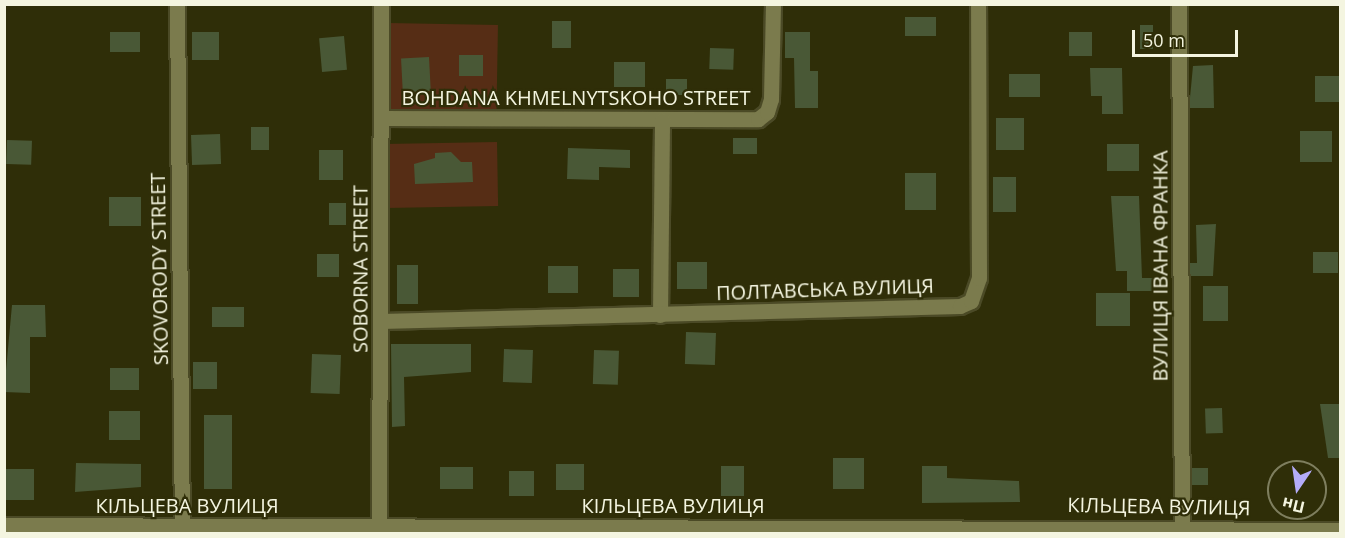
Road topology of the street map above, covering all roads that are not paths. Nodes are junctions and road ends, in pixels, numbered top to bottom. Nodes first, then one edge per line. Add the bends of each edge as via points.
1 (177, 4) edge
2 (381, 4) edge
3 (773, 4) edge
4 (978, 4) edge
5 (1179, 4) edge
6 (382, 118) junction
7 (662, 120) junction
8 (660, 315) junction
9 (381, 321) junction
10 (4, 525) edge
11 (379, 529) edge
12 (182, 530) edge
13 (1183, 530) edge
14 (1341, 530) edge

1 - 12 street, SKOVORODY STREET
2 - 6 street, SOBORNA STREET
3 - 7 street, BOHDANA KHMELNYTSKOHO STREET via 768,112 758,119
4 - 8 street, ПОЛТАВСЬКА ВУЛИЦЯ via 979,278 971,301 960,306
5 - 13 street, ВУЛИЦЯ ІВАНА ФРАНКА
6 - 7 street, BOHDANA KHMELNYTSKOHO STREET
6 - 9 street, SOBORNA STREET
7 - 8 street
8 - 9 street, ПОЛТАВСЬКА ВУЛИЦЯ
9 - 11 street, SOBORNA STREET
10 - 12 street, КІЛЬЦЕВА ВУЛИЦЯ
11 - 12 street, КІЛЬЦЕВА ВУЛИЦЯ
11 - 13 street, КІЛЬЦЕВА ВУЛИЦЯ
13 - 14 street, КІЛЬЦЕВА ВУЛИЦЯ

